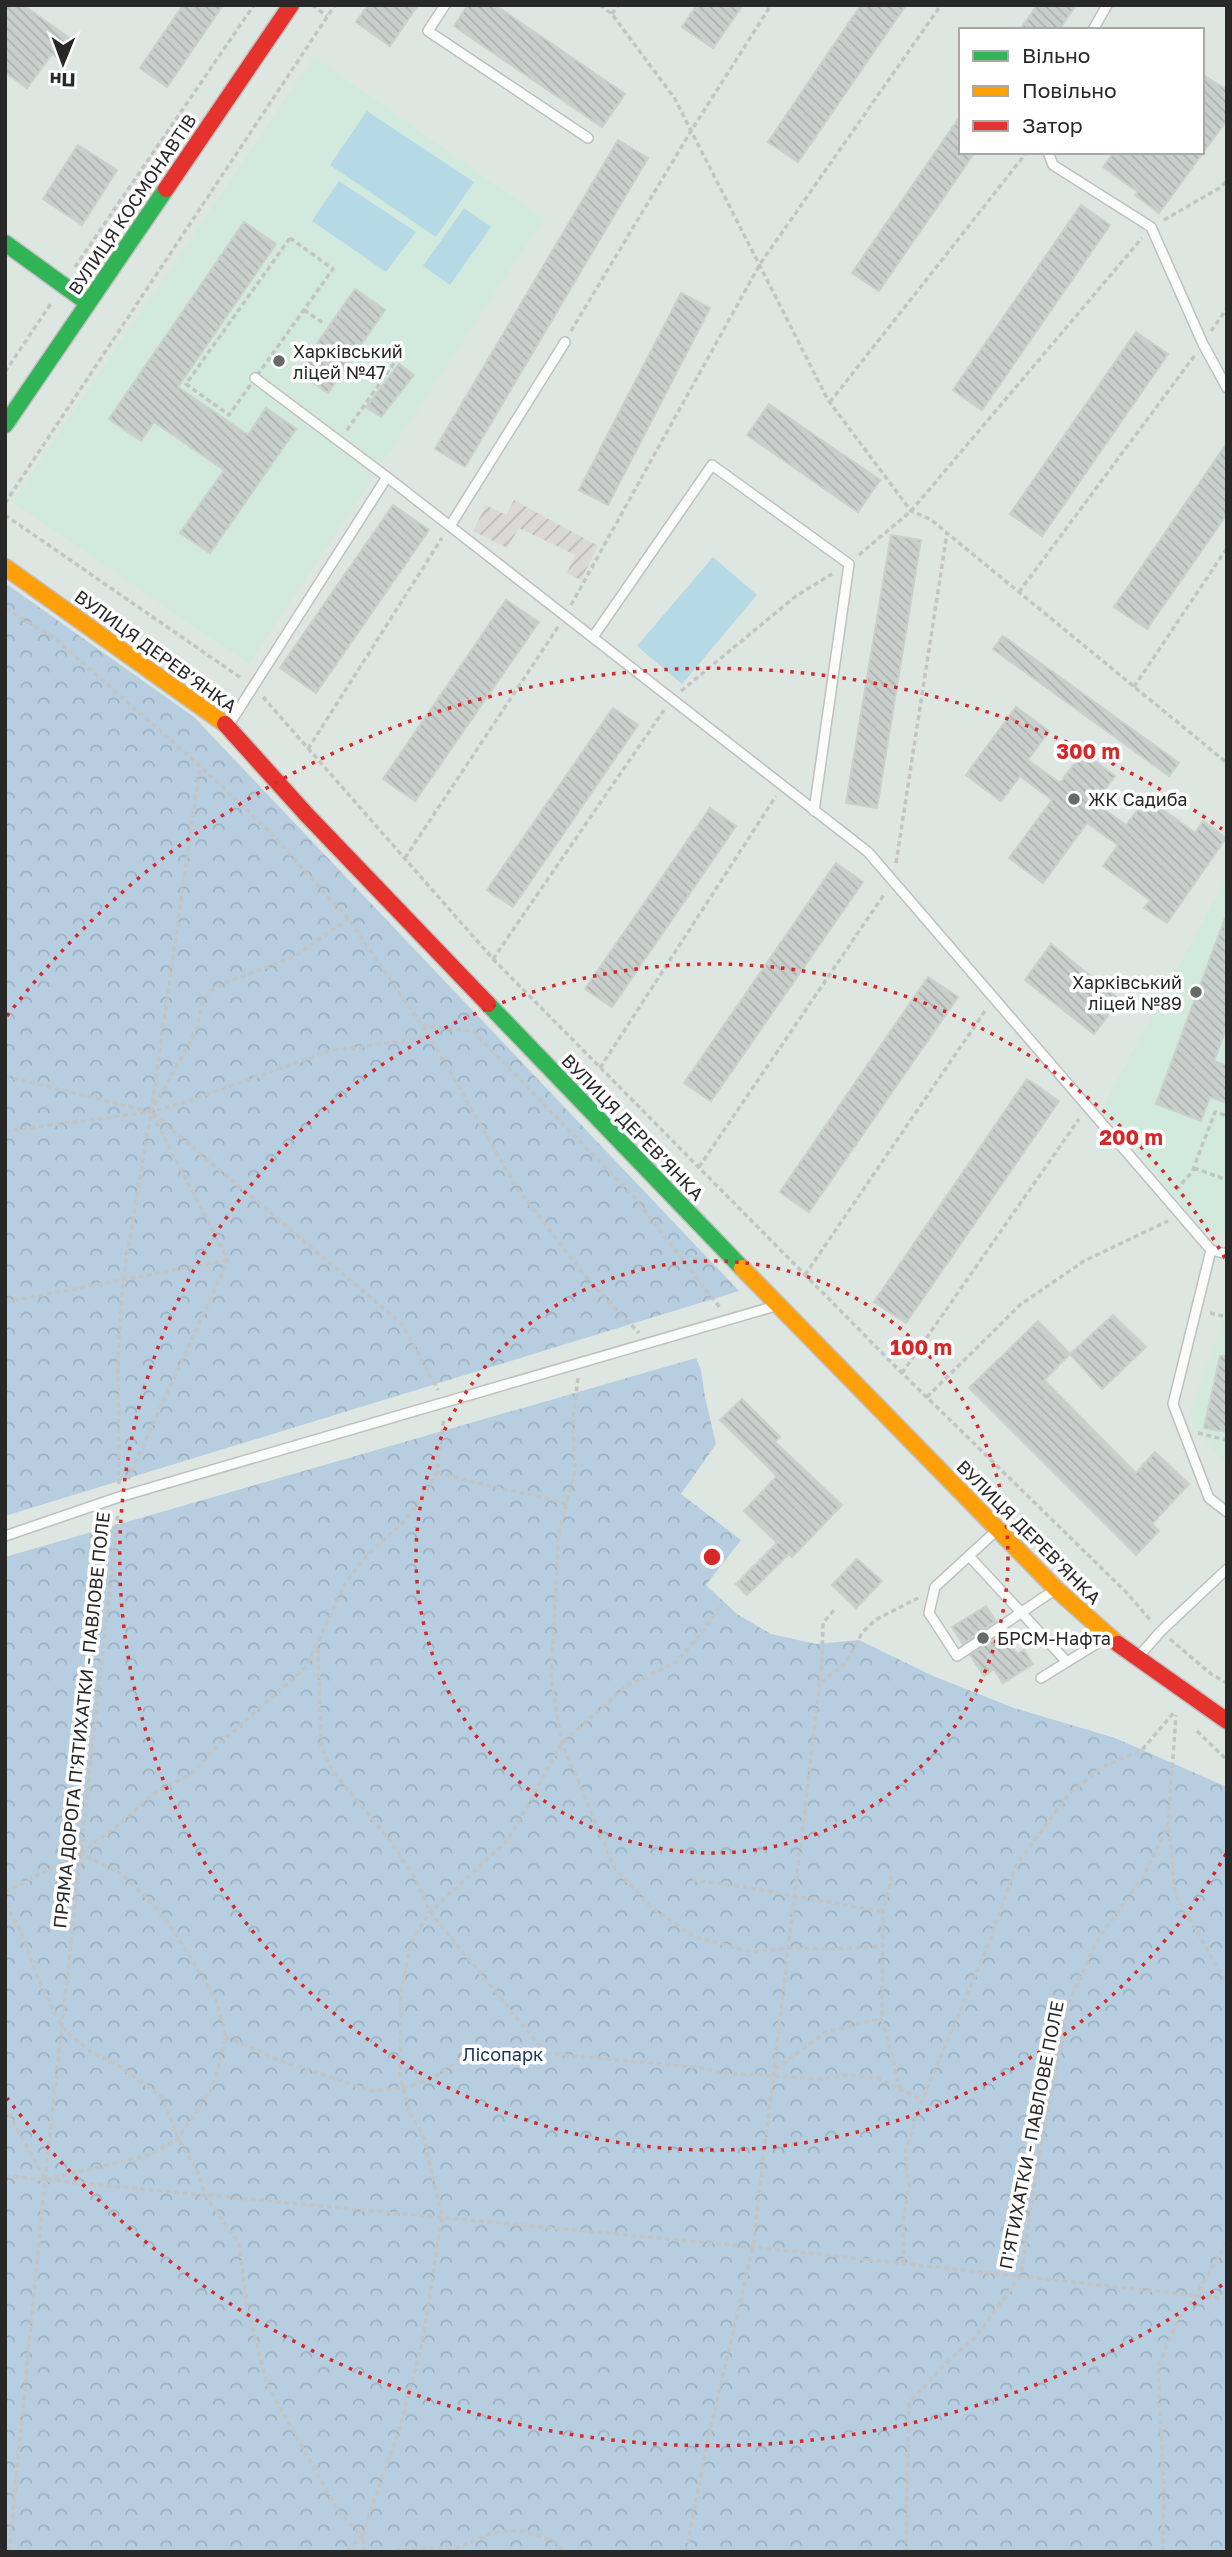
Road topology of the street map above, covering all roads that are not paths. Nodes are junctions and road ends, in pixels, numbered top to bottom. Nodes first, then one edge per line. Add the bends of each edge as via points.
1 (291, 5) edge
2 (445, 5) edge
3 (1107, 5) edge
4 (1094, 28) edge
5 (588, 138) dead end
6 (1049, 154) edge
7 (5, 243) edge
8 (88, 303) junction
9 (565, 342) road end
10 (255, 379) road end
11 (1227, 388) edge
12 (5, 425) edge
13 (387, 477) junction
14 (450, 526) junction
15 (5, 568) edge
16 (593, 637) junction
17 (228, 726) junction
18 (814, 811) junction
19 (1211, 1250) junction
20 (1227, 1254) edge
21 (777, 1305) junction
22 (1227, 1512) edge
23 (997, 1529) junction
24 (5, 1536) edge
25 (969, 1556) junction
26 (1227, 1569) edge
27 (1056, 1589) junction
28 (1022, 1612) junction
29 (1109, 1636) junction
30 (1136, 1659) junction
31 (1067, 1662) junction
32 (1041, 1678) dead end
33 (1227, 1721) edge

1 - 8 main road, ВУЛИЦЯ КОСМОНАВТІВ
2 - 5 lane via 428,31
3 - 4 lane
6 - 11 lane via 1053,165 1151,227
7 - 8 main road
8 - 12 main road, ВУЛИЦЯ КОСМОНАВТІВ
9 - 14 lane
10 - 13 lane
13 - 14 lane
13 - 17 lane
14 - 16 lane
15 - 17 main road, ВУЛИЦЯ ДЕРЕВ’ЯНКА
16 - 18 lane
16 - 18 lane via 712,465 849,564
17 - 21 main road, ВУЛИЦЯ ДЕРЕВ’ЯНКА via 306,814
18 - 19 lane via 868,852
19 - 20 lane
19 - 22 lane via 1173,1404 1209,1498
21 - 23 main road, ВУЛИЦЯ ДЕРЕВ’ЯНКА
21 - 24 lane via 119,1497
23 - 25 lane
23 - 27 main road, ВУЛИЦЯ ДЕРЕВ’ЯНКА
25 - 28 lane
25 - 28 lane via 935,1587 929,1613 957,1656
26 - 30 lane
27 - 28 lane
27 - 29 main road, ВУЛИЦЯ ДЕРЕВ’ЯНКА
28 - 31 lane
29 - 30 main road, ВУЛИЦЯ ДЕРЕВ’ЯНКА
29 - 31 lane
30 - 33 main road, ВУЛИЦЯ ДЕРЕВ’ЯНКА
31 - 32 lane

